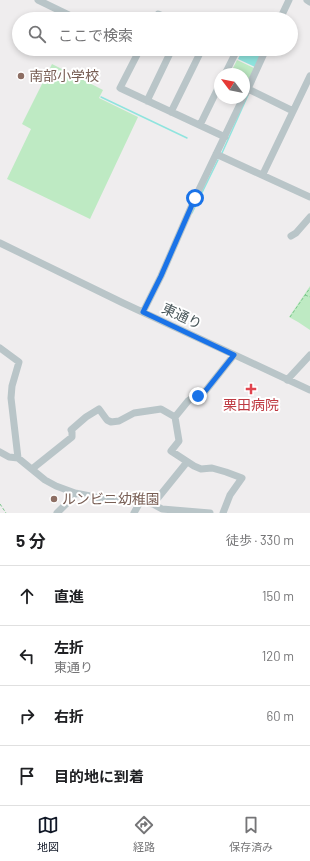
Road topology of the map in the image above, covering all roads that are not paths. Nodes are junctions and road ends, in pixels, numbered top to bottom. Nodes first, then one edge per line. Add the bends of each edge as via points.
1 (38, 0) edge
2 (289, 0) edge
3 (307, 0) edge
4 (310, 2) edge
5 (63, 12) edge
6 (283, 12) edge
7 (136, 56) edge
8 (169, 56) edge
9 (199, 56) edge
10 (234, 56) edge
11 (262, 56) edge
12 (228, 68) edge
13 (310, 76) edge
14 (250, 80) edge
15 (250, 90) edge
16 (307, 92) edge
17 (214, 96) edge
18 (147, 101) junction
19 (241, 104) edge
20 (293, 111) junction
21 (172, 112) junction
22 (200, 125) junction
23 (225, 137) junction
24 (216, 154) junction
25 (263, 174) junction
26 (310, 197) edge
27 (310, 217) edge
28 (291, 236) dead end
29 (0, 243) edge
30 (143, 312) junction
31 (0, 348) edge
32 (234, 355) junction
33 (310, 356) edge
34 (287, 380) junction
35 (310, 390) edge
36 (175, 416) junction
37 (0, 452) edge
38 (9, 457) junction
39 (18, 458) junction
40 (0, 461) edge
41 (187, 462) junction
42 (32, 469) junction
43 (75, 493) junction
44 (140, 502) junction
45 (153, 504) junction
46 (58, 513) edge
47 (134, 513) edge
48 (210, 513) edge
49 (223, 513) edge

1 - 5 street
2 - 6 street
3 - 4 street
7 - 18 street via 120,88
8 - 18 street
9 - 21 street
10 - 12 street
11 - 14 street
13 - 16 street
15 - 20 street
16 - 20 street
17 - 22 street
18 - 21 street
19 - 23 street
20 - 25 street
21 - 22 street
22 - 23 street
23 - 24 street
24 - 25 street
24 - 30 street
25 - 26 street
27 - 28 street
29 - 30 street, 東通り
30 - 32 street, 東通り
31 - 39 street via 19,362 11,398
32 - 34 street, 東通り
32 - 36 street via 203,394 188,401
33 - 34 street
34 - 35 street, 東通り
36 - 41 street via 179,441 171,451
36 - 42 street via 161,409 134,413 111,422 99,409 86,416 71,430 72,437
37 - 38 street
38 - 39 street
38 - 40 street
39 - 42 street
41 - 45 street
41 - 49 street via 201,469 212,468 242,478 230,495
42 - 43 street via 45,480
43 - 44 street
43 - 46 street
44 - 45 street
44 - 47 street
45 - 48 street via 162,509

